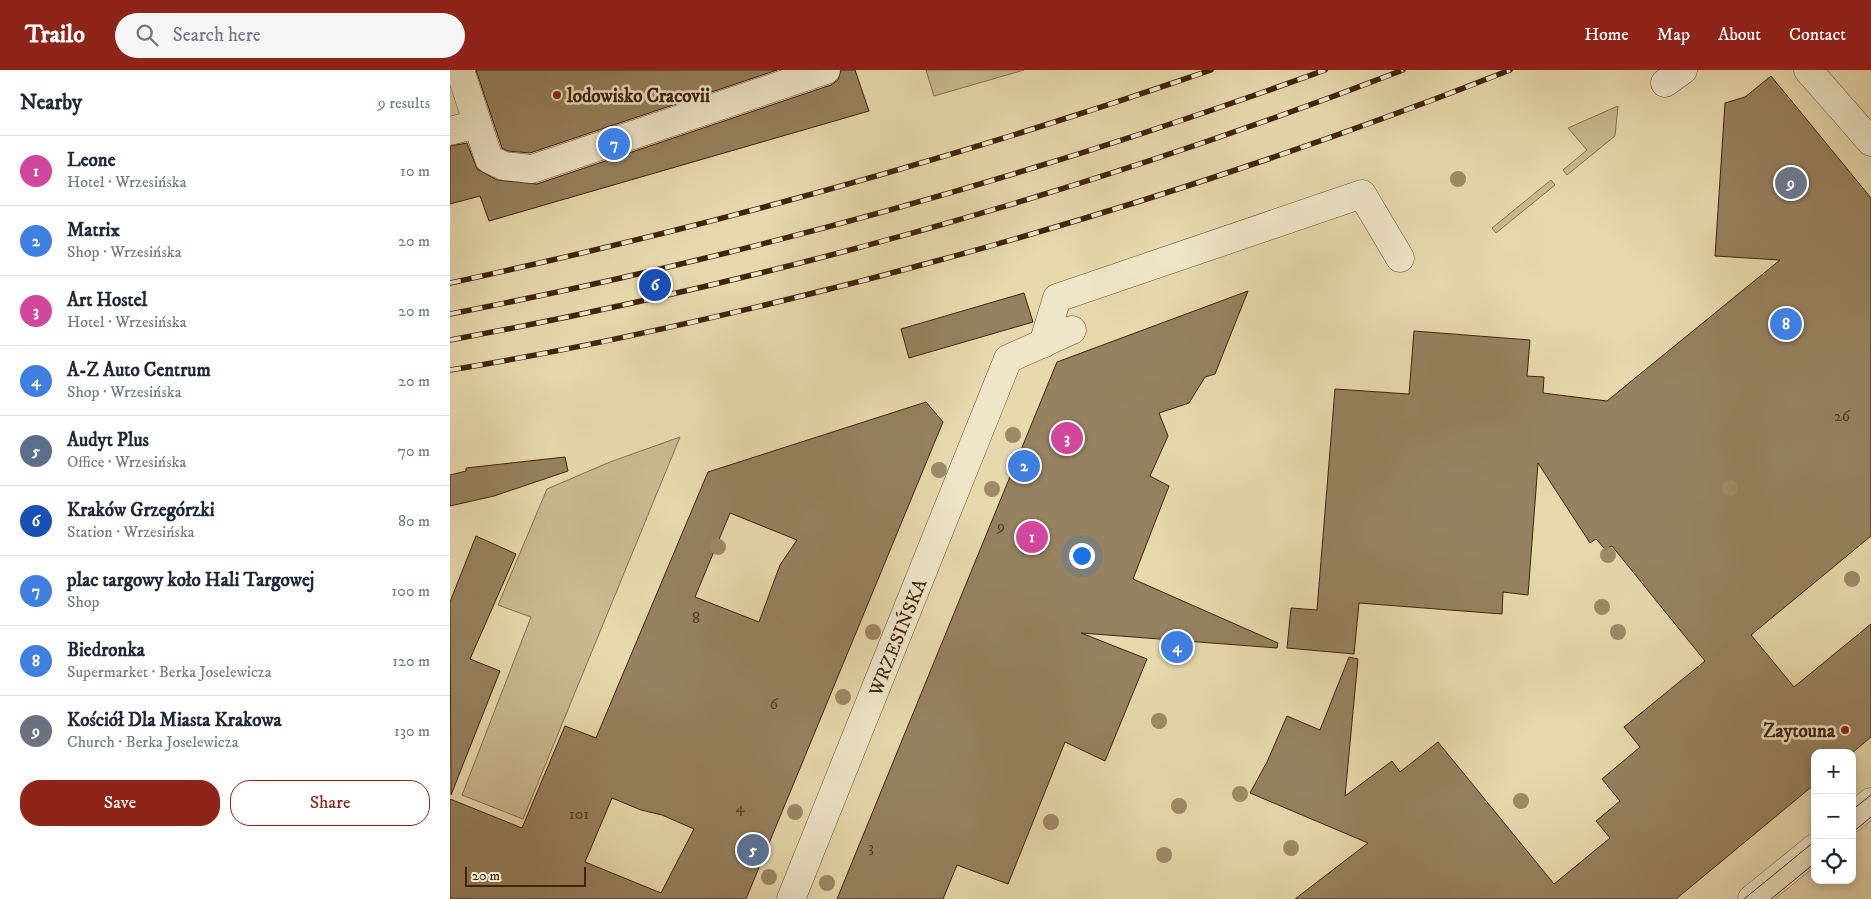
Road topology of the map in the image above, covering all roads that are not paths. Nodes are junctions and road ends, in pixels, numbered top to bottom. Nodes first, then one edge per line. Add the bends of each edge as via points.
1 (460, 70) edge
2 (826, 70) edge
3 (1808, 70) edge
4 (477, 124) junction
5 (450, 131) edge
6 (1871, 142) edge
7 (1400, 258) dead end
8 (1072, 330) dead end
9 (1043, 344) junction
10 (1871, 802) edge
11 (1856, 815) edge
12 (1811, 851) edge
13 (791, 899) edge
14 (1752, 899) edge

1 - 4 street
2 - 4 street via 532,169 504,166 489,159
3 - 6 street
4 - 5 street
7 - 9 street via 1362,194 1057,298
8 - 9 street, WRZESIŃSKA
9 - 13 street, WRZESIŃSKA via 1008,359
10 - 11 street
12 - 14 street

